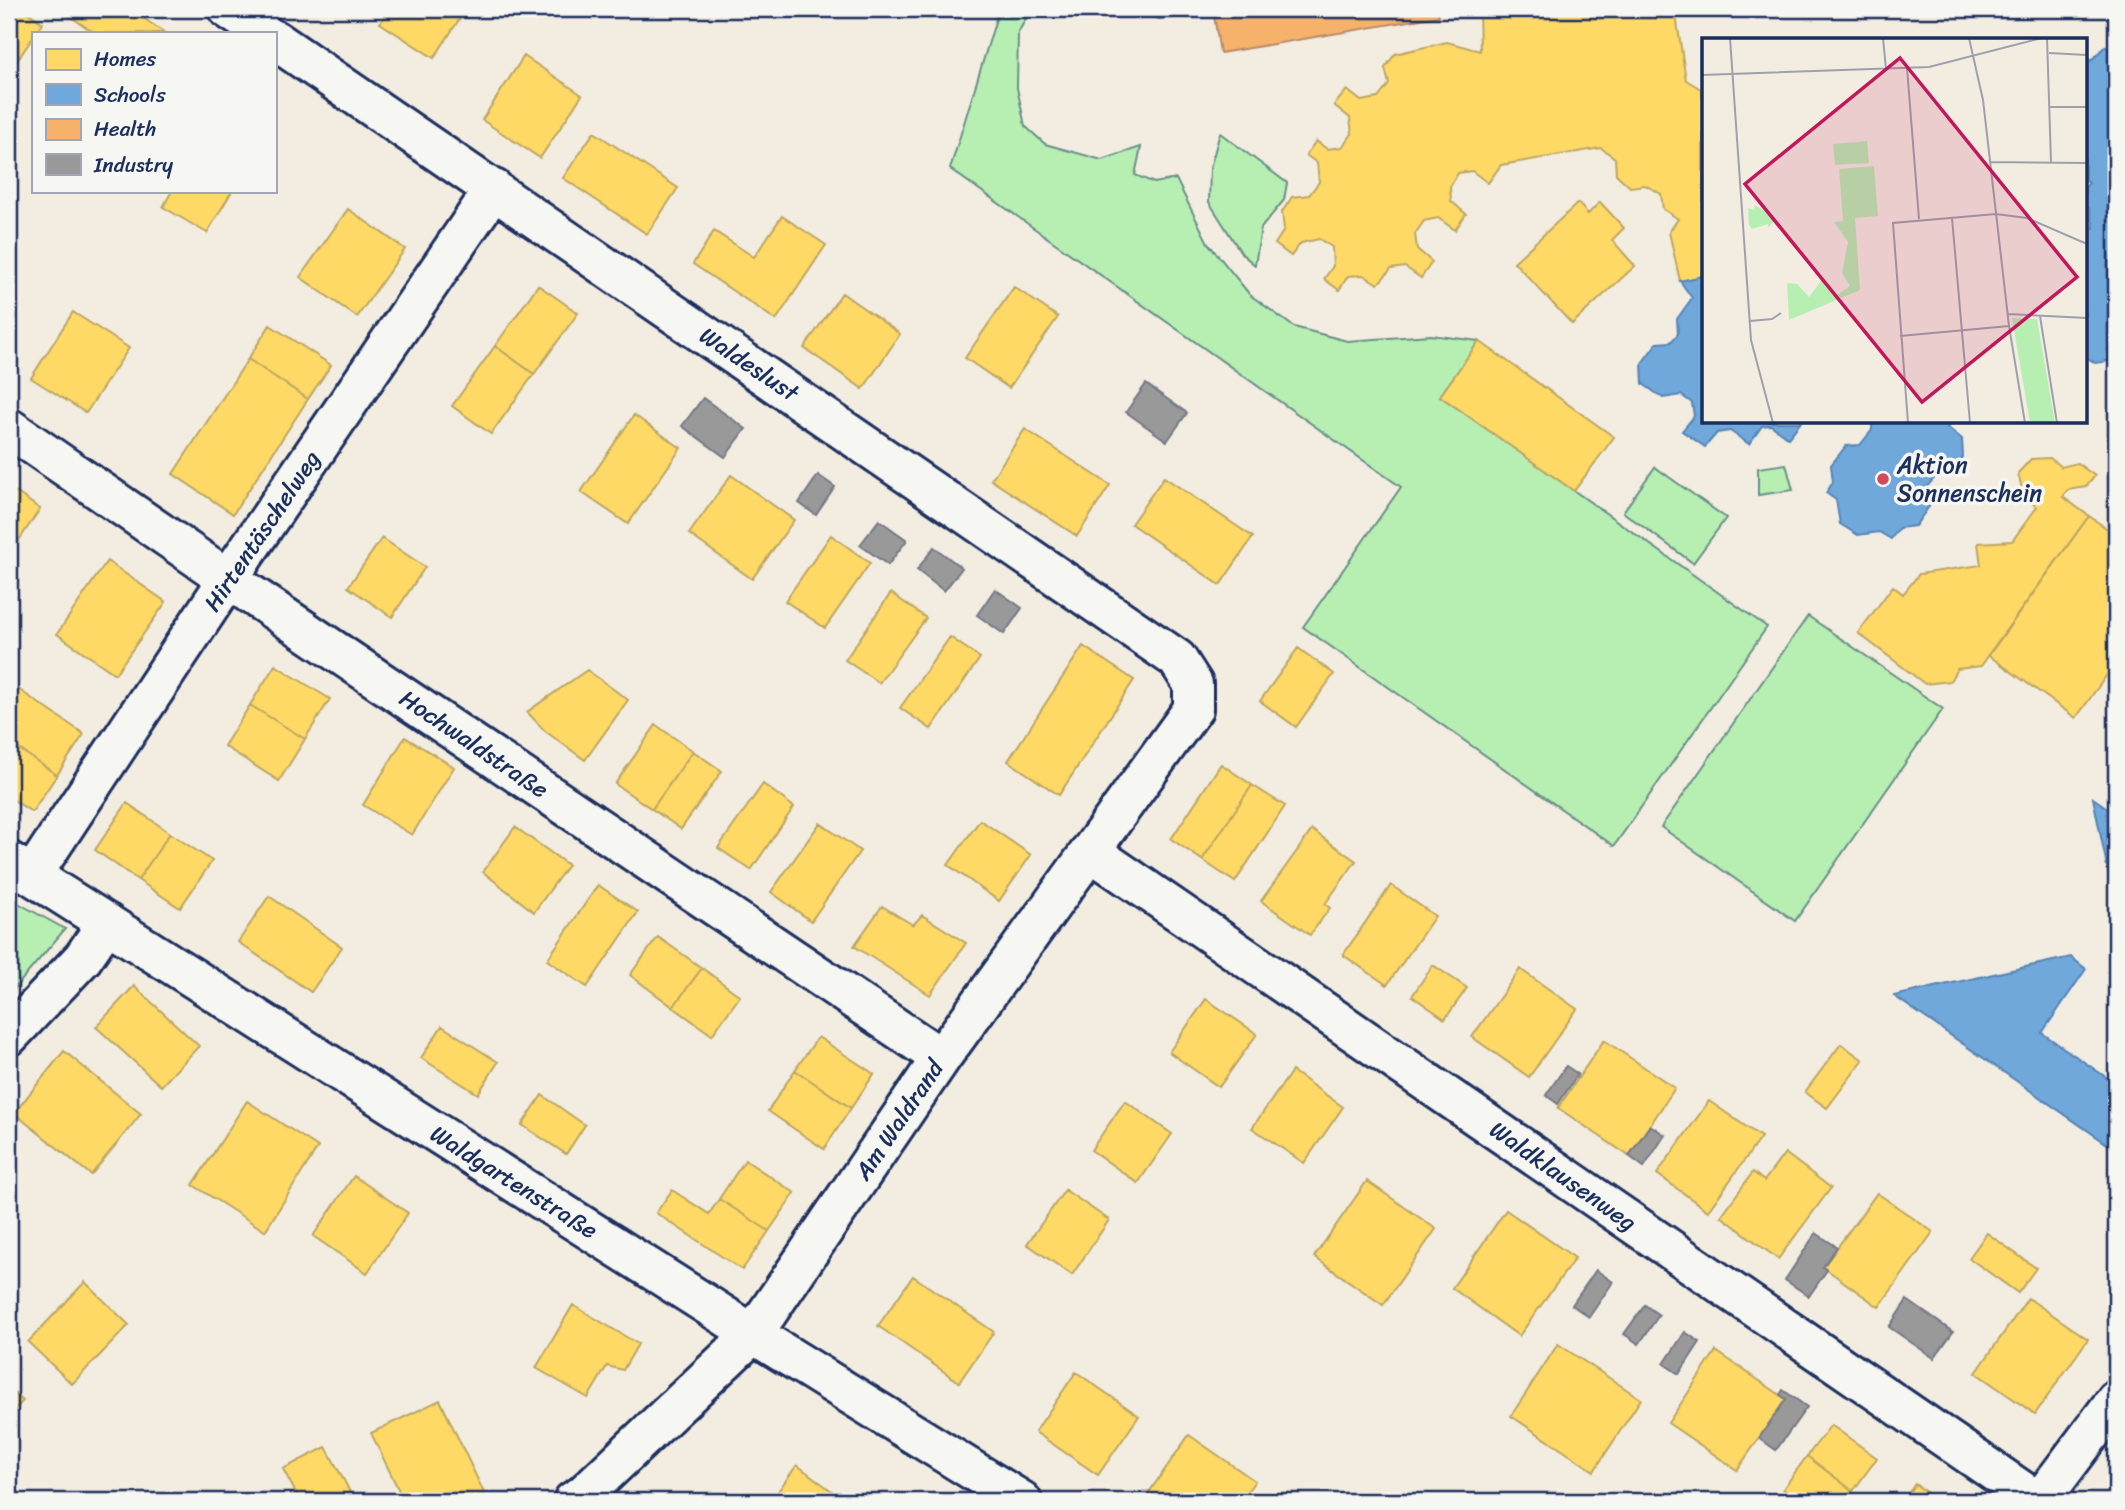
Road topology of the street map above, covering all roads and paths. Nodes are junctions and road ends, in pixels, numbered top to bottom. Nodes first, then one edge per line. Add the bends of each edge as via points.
1 (228, 9) edge
2 (262, 32) edge
3 (276, 41) edge
4 (494, 189) junction
5 (9, 428) edge
6 (228, 579) junction
7 (1193, 709) joint
8 (1090, 851) junction
9 (21, 867) edge
10 (107, 923) junction
11 (9, 1036) edge
12 (941, 1058) junction
13 (753, 1334) junction
14 (2116, 1401) edge
15 (573, 1501) edge
16 (1022, 1501) edge
17 (2038, 1501) edge

1 - 2 street
3 - 4 street, Waldeslust
4 - 6 street, Hirtentäschelweg
4 - 7 street, Waldeslust via 1177,659 1193,684
5 - 6 street, Hochwaldstraße
6 - 9 street, Hirtentäschelweg
6 - 12 street, Hochwaldstraße
7 - 8 street, Am Waldrand
8 - 12 street, Am Waldrand
8 - 17 street, Waldklausenweg
9 - 10 street, Waldgartenstraße
10 - 11 street via 83,958
10 - 13 street, Waldgartenstraße
12 - 13 street, Am Waldrand
13 - 15 street, Am Waldrand
13 - 16 street, Waldgartenstraße
14 - 17 street

